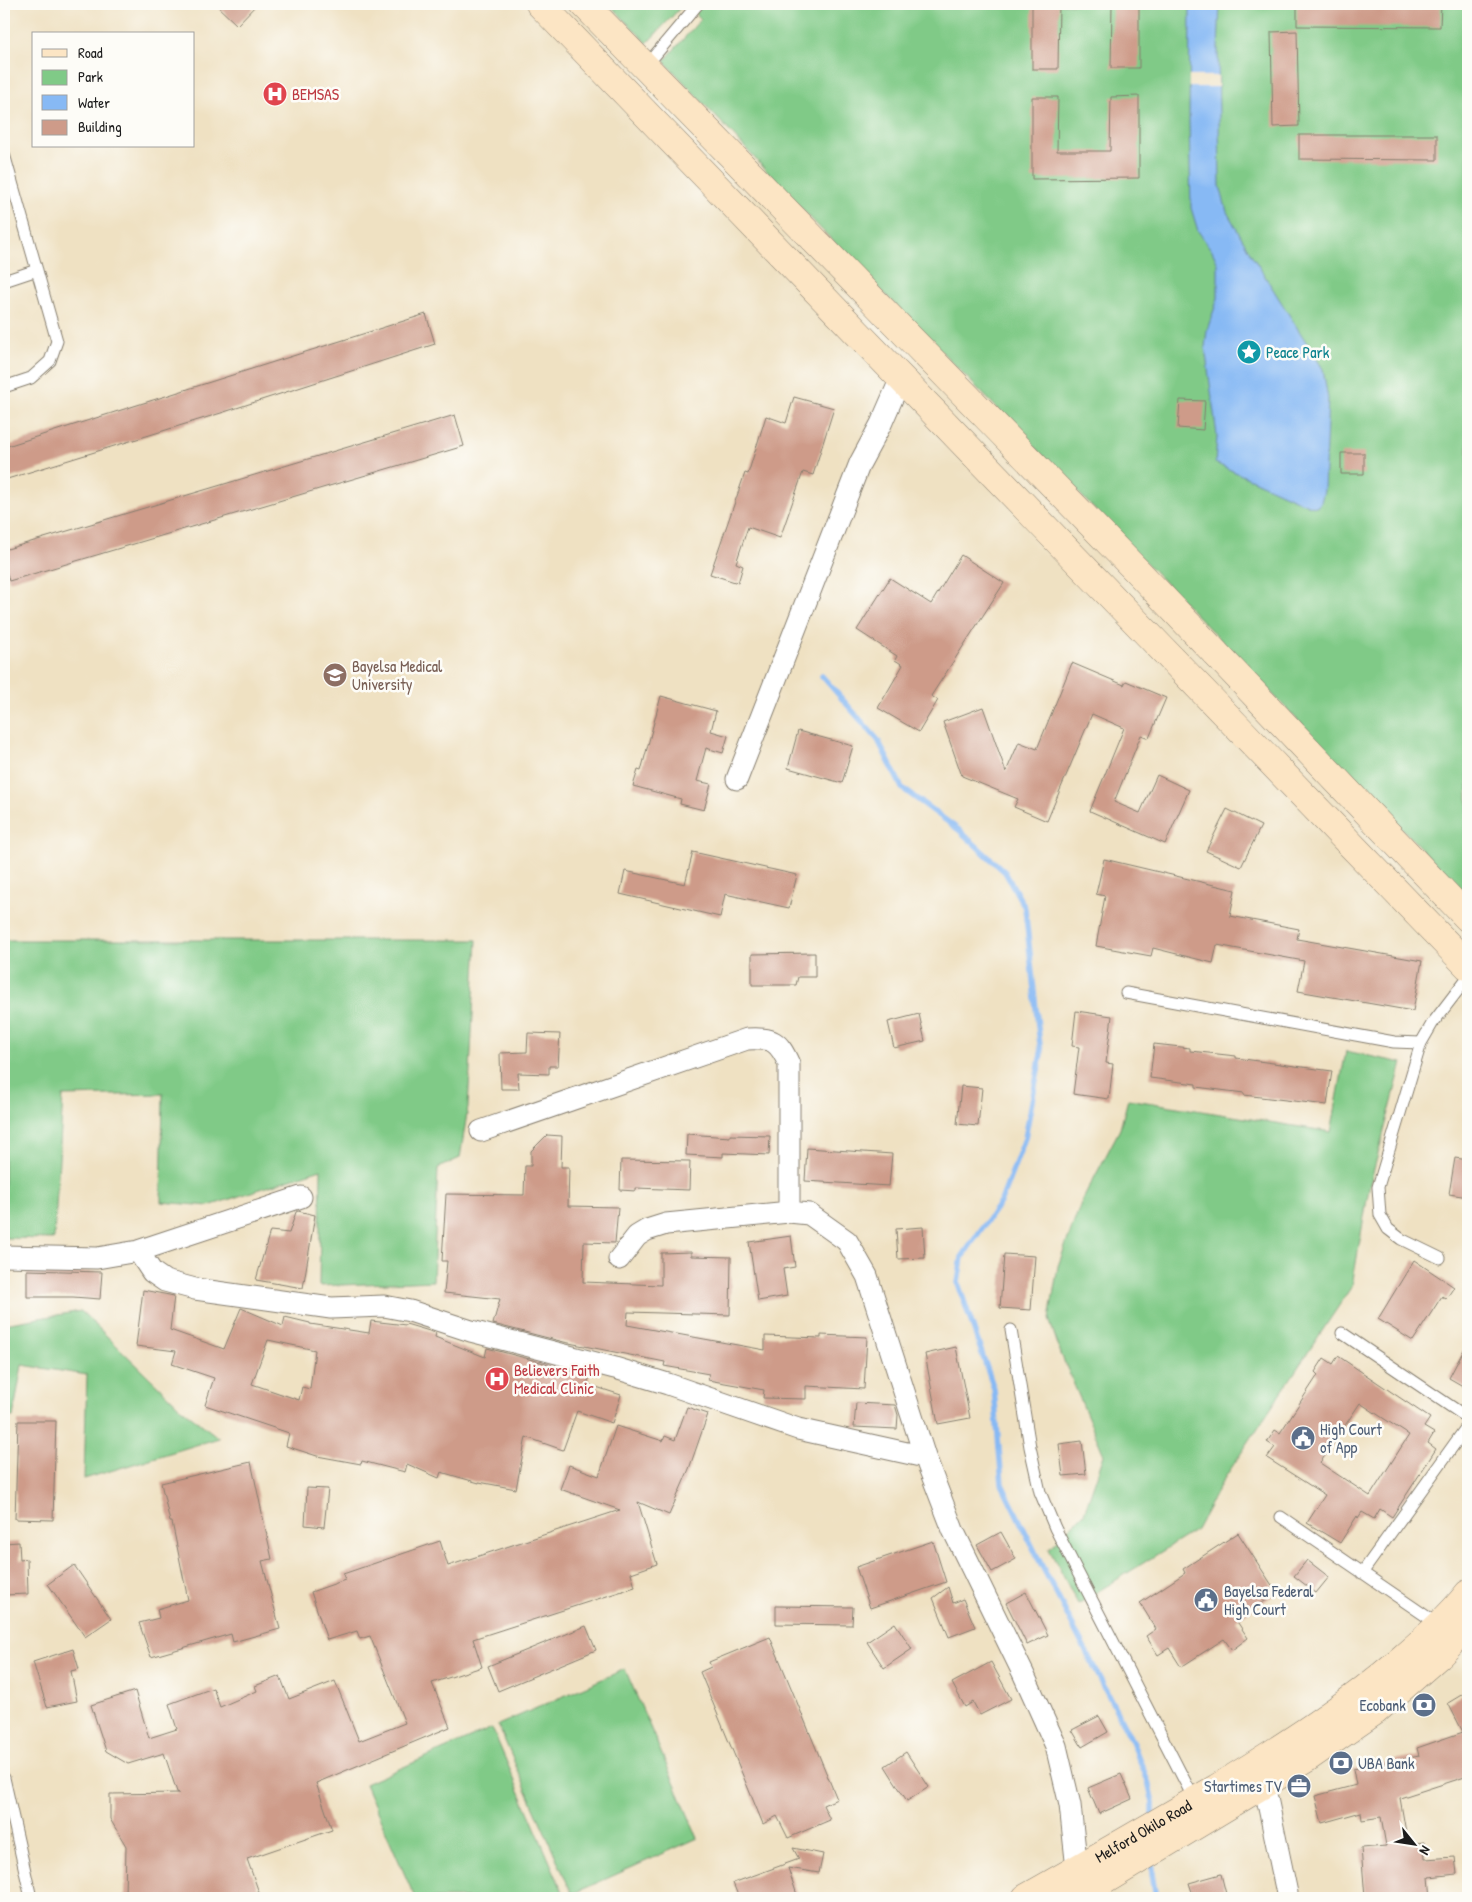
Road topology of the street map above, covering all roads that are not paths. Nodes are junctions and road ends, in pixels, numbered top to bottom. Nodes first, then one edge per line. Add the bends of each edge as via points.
1 (540, 4) edge
2 (584, 4) edge
3 (698, 4) edge
4 (645, 66) junction
5 (4, 154) edge
6 (4, 186) edge
7 (16, 198) junction
8 (37, 270) junction
9 (4, 280) edge
10 (901, 378) junction
11 (4, 387) edge
12 (737, 779) dead end
13 (1468, 918) edge
14 (1468, 966) edge
15 (1468, 977) edge
16 (1126, 993) dead end
17 (1420, 1043) junction
18 (482, 1131) dead end
19 (301, 1197) dead end
20 (789, 1212) junction
21 (138, 1251) junction
22 (4, 1256) edge
23 (1440, 1258) dead end
24 (619, 1259) dead end
25 (1011, 1330) dead end
26 (1342, 1332) dead end
27 (1468, 1418) edge
28 (1468, 1425) edge
29 (925, 1456) junction
30 (1281, 1517) dead end
31 (1362, 1573) junction
32 (1468, 1594) edge
33 (1439, 1624) junction
34 (1468, 1626) edge
35 (4, 1778) edge
36 (1264, 1784) junction
37 (1200, 1810) junction
38 (1111, 1864) junction
39 (1077, 1869) junction
40 (29, 1898) edge
41 (1026, 1898) edge
42 (1075, 1898) edge
43 (1288, 1898) edge

1 - 10 main road
2 - 4 main road
3 - 4 lane
4 - 13 main road via 1133,566
5 - 7 lane
6 - 7 lane
7 - 8 lane
8 - 9 lane
8 - 11 lane via 57,341 50,361 31,378
10 - 12 street via 860,463
10 - 14 main road
15 - 17 lane
16 - 17 lane via 1394,1042
17 - 23 lane via 1378,1187 1380,1214 1388,1229 1401,1239
18 - 20 street via 747,1039 765,1038 780,1046 789,1064
19 - 21 street
20 - 24 street via 666,1224 637,1236
20 - 29 street via 809,1214 847,1241 867,1276
21 - 22 street via 97,1258
21 - 29 street via 152,1272 166,1281 195,1289 332,1308 384,1306 410,1311 471,1331 623,1371 798,1429
25 - 37 lane via 1040,1492 1055,1528
26 - 27 lane
28 - 31 lane
29 - 39 street via 953,1530 1056,1746 1070,1805
30 - 31 lane
31 - 33 lane
32 - 33 main road, Melford Okilo Road
33 - 37 main road, Melford Okilo Road via 1369,1688 1276,1752
34 - 36 main road, Melford Okilo Road via 1375,1711
35 - 40 lane
36 - 37 main road, Melford Okilo Road
36 - 43 street
37 - 38 main road, Melford Okilo Road
38 - 39 main road, Melford Okilo Road
38 - 42 main road, Melford Okilo Road
39 - 41 main road, Melford Okilo Road

